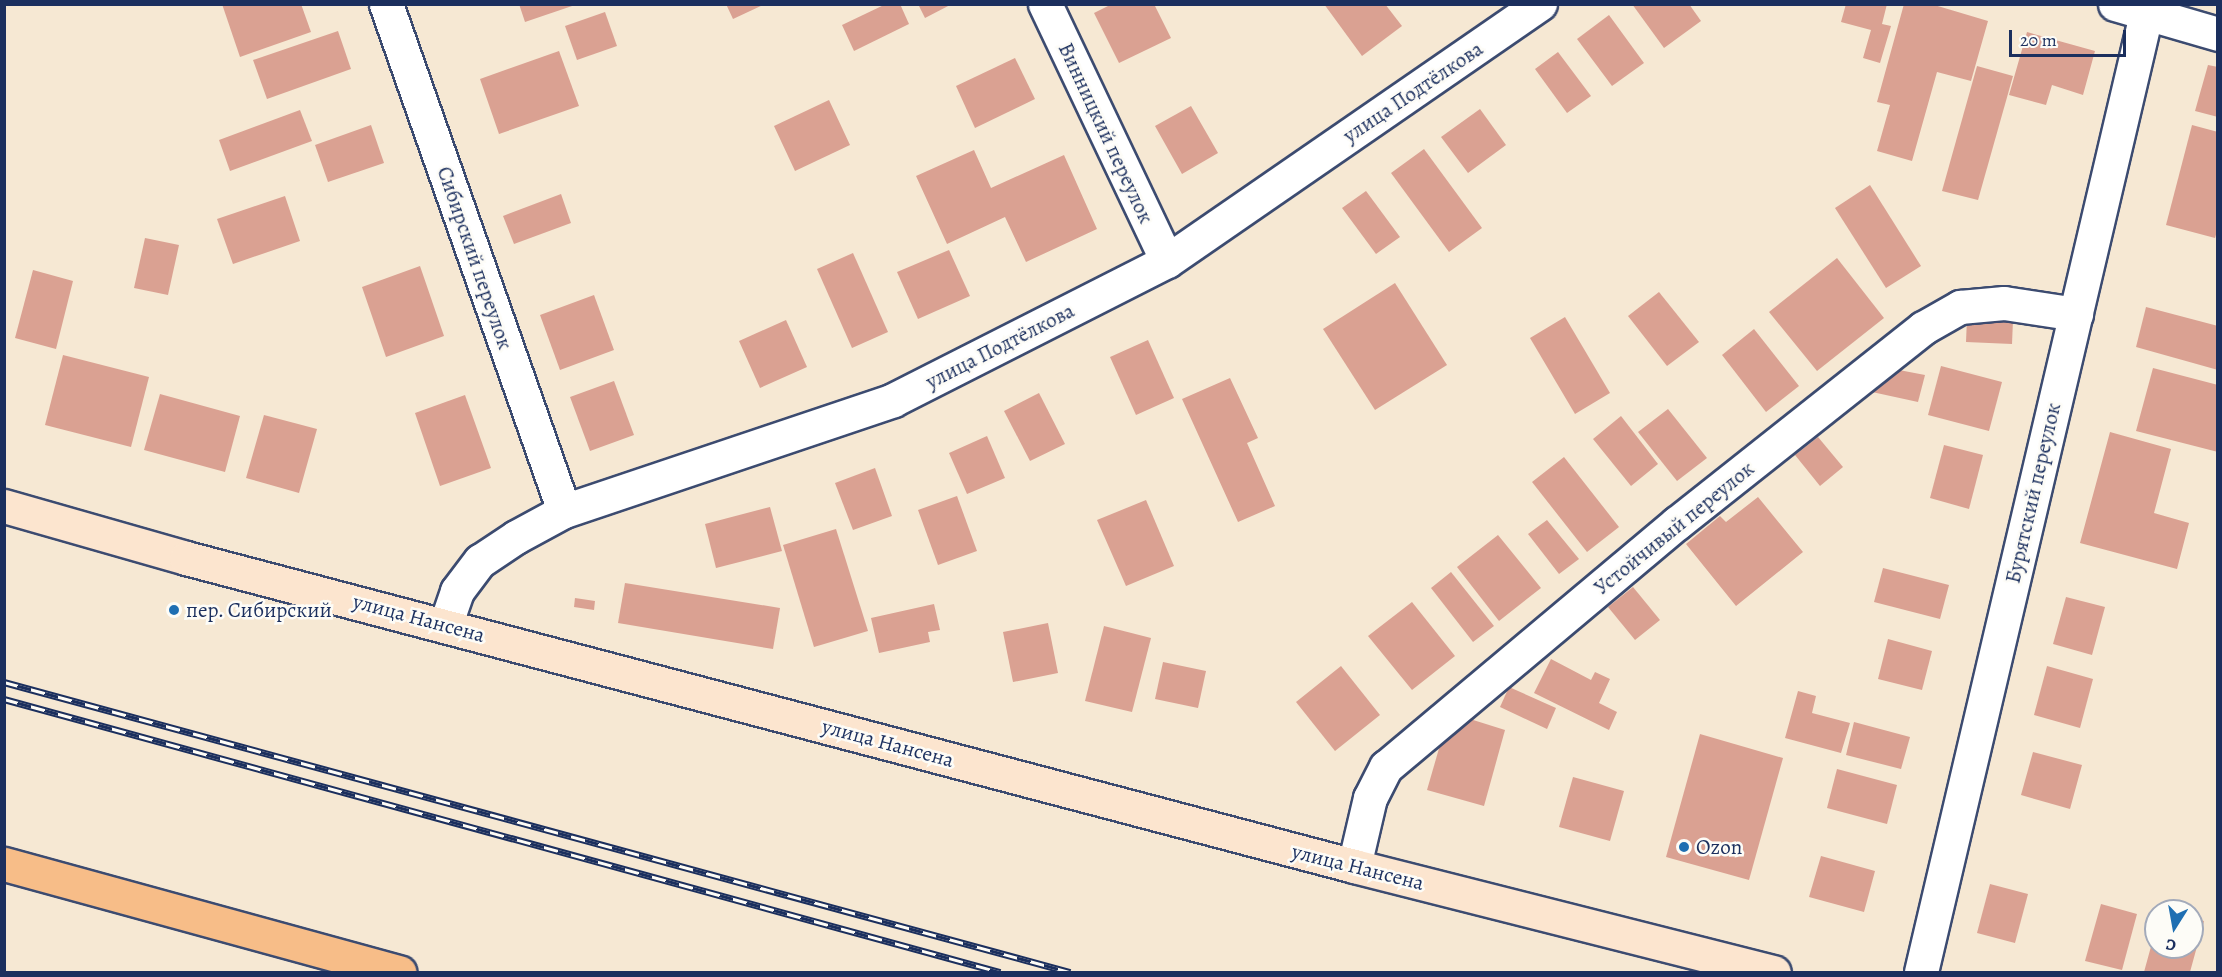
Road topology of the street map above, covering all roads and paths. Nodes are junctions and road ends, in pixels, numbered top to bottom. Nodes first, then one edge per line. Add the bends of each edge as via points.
1 (386, 4) edge
2 (1045, 4) edge
3 (1540, 4) edge
4 (2115, 4) edge
5 (2146, 14) junction
6 (2217, 34) edge
7 (1167, 261) junction
8 (2076, 314) junction
9 (4, 506) edge
10 (564, 511) junction
11 (445, 626) junction
12 (4, 864) edge
13 (1354, 866) junction
14 (400, 972) edge
15 (1774, 972) edge
16 (1921, 972) edge

1 - 10 street, Сибирский переулок
2 - 7 street, Винницкий переулок
3 - 7 street, улица Подтёлкова
4 - 5 street
5 - 6 street
5 - 8 street, Бурятский переулок
7 - 10 street, улица Подтёлкова via 893,400
8 - 13 street, Устойчивый переулок via 2004,303 1960,307 1923,328 1677,523 1386,767 1370,798
8 - 16 street, Бурятский переулок
9 - 11 main road, улица Нансена
10 - 11 street, улица Подтёлкова via 480,561 457,591
11 - 13 main road, улица Нансена
12 - 14 main road
13 - 15 main road, улица Нансена

